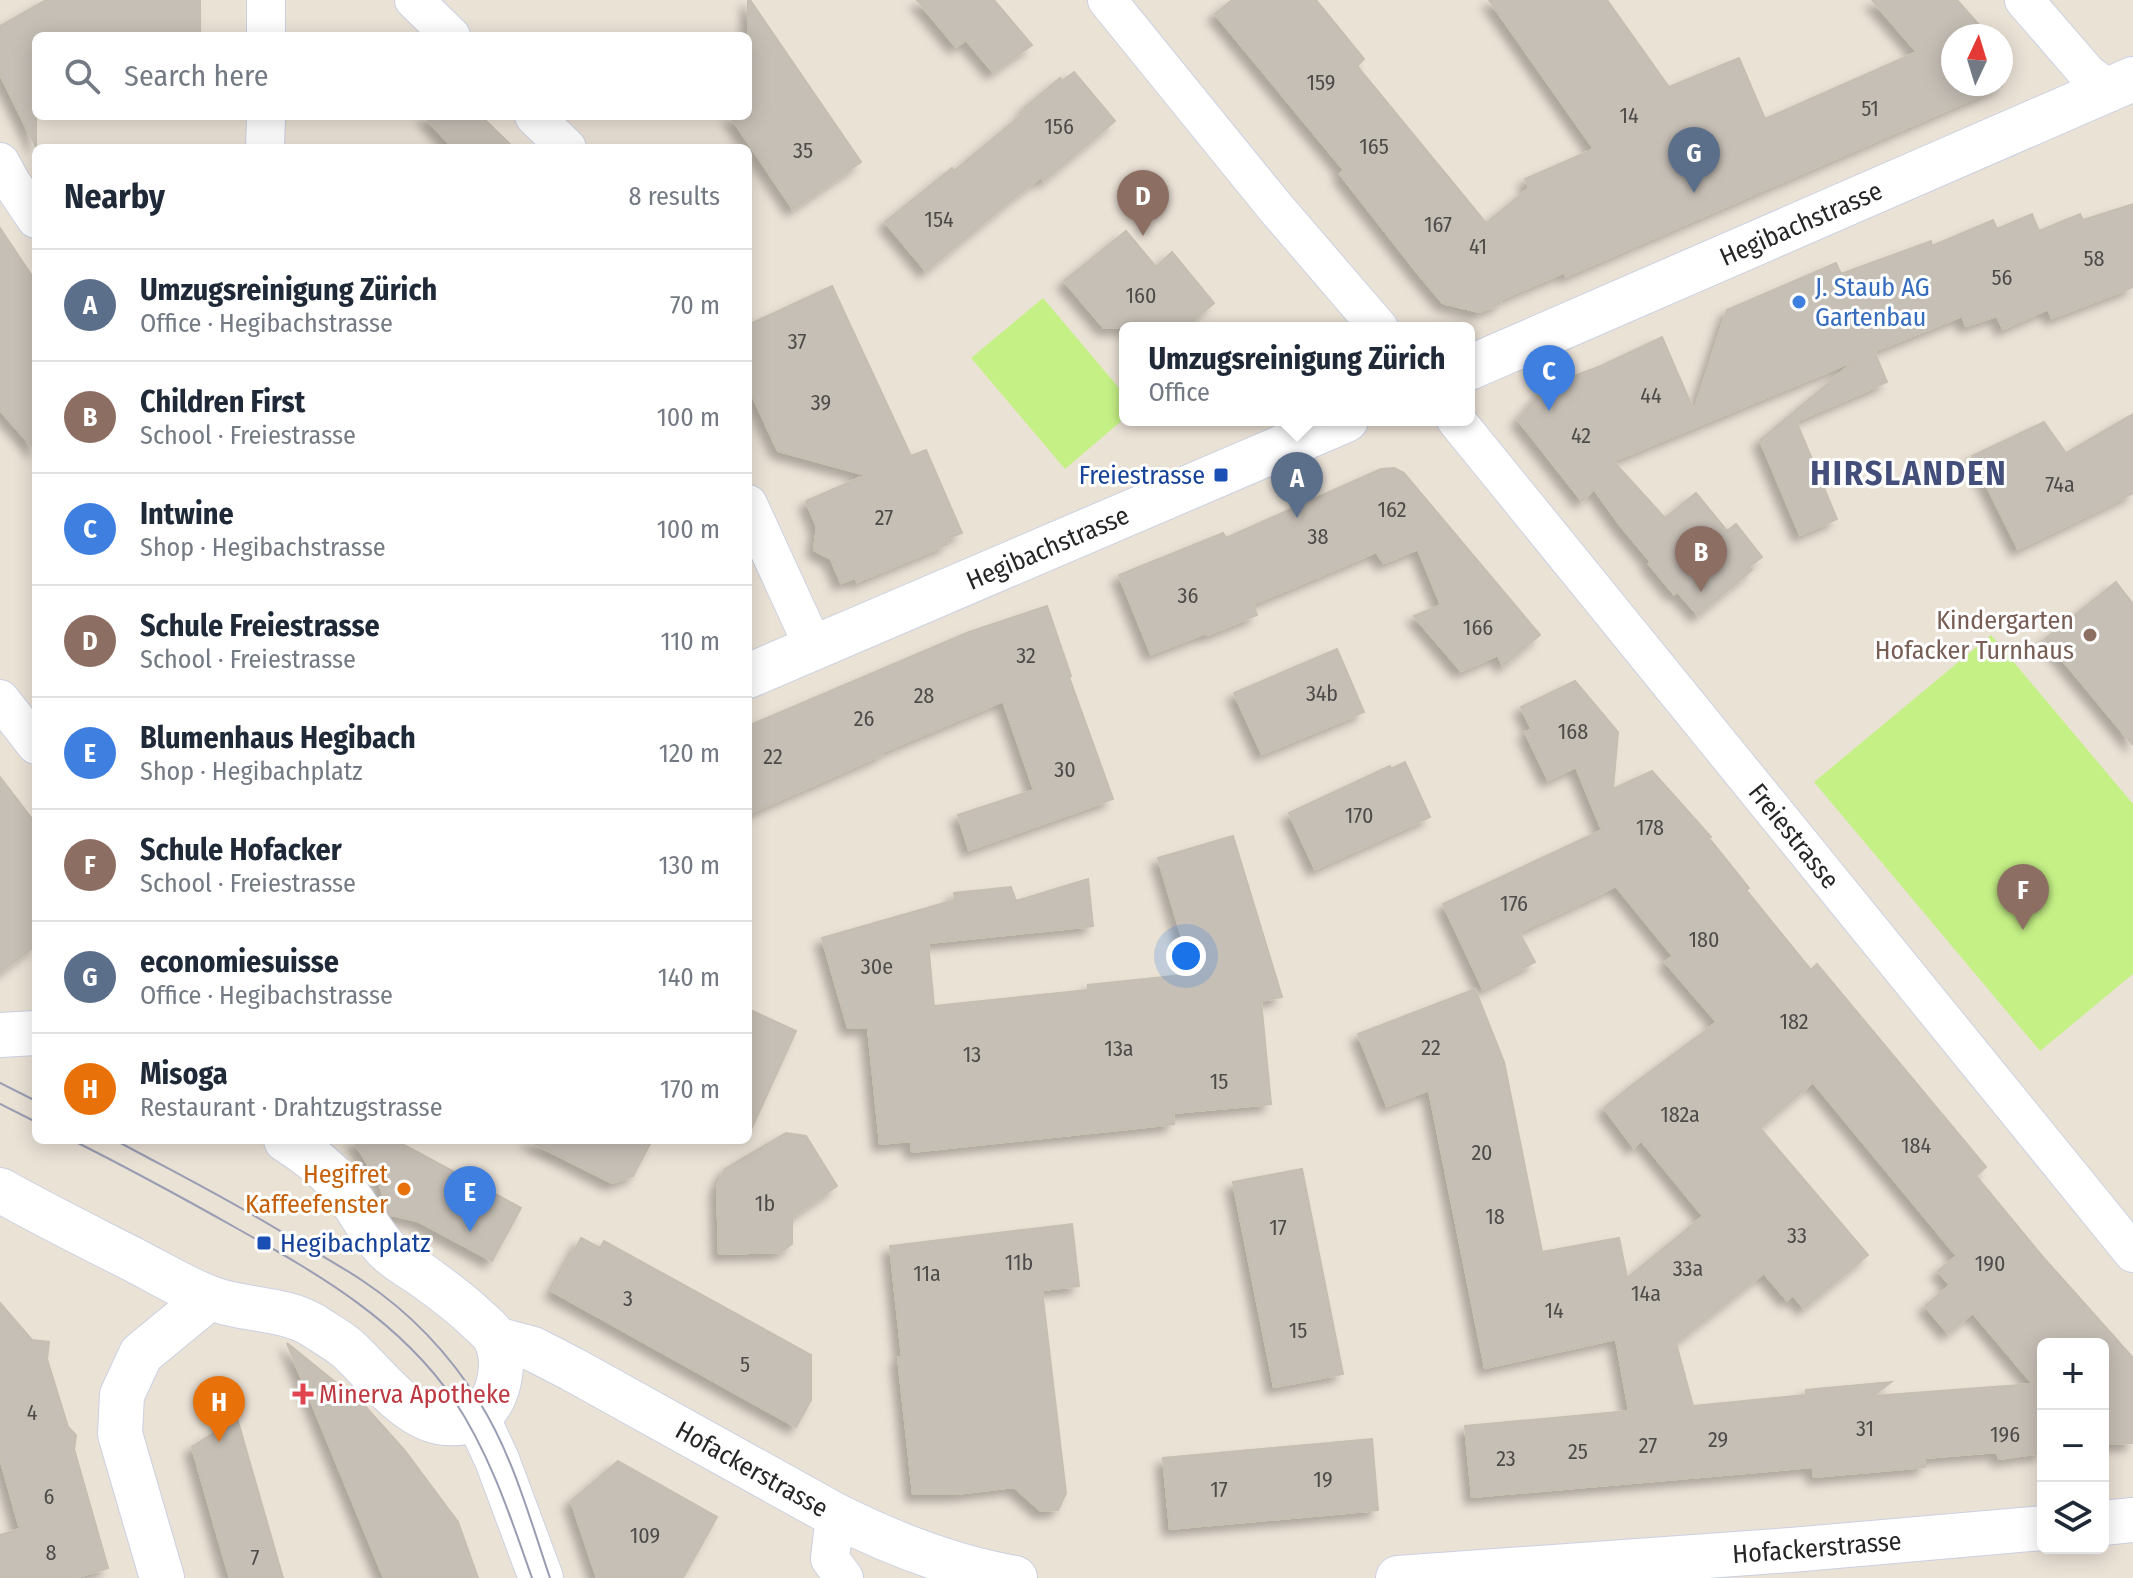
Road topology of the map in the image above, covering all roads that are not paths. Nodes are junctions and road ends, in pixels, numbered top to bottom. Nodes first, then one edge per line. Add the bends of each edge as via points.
1 (266, 0) edge
2 (414, 0) edge
3 (1107, 0) edge
4 (2024, 0) edge
5 (266, 32) edge
6 (447, 32) edge
7 (2121, 85) edge
8 (266, 120) edge
9 (538, 120) edge
10 (265, 144) edge
11 (563, 144) edge
12 (0, 162) edge
13 (32, 213) edge
14 (1374, 322) edge
15 (1475, 365) edge
16 (1332, 426) edge
17 (1461, 426) edge
18 (752, 513) edge
19 (814, 648) junction
20 (752, 674) edge
21 (0, 699) edge
22 (32, 740) edge
23 (292, 1144) edge
24 (0, 1190) edge
25 (2133, 1253) edge
26 (209, 1298) junction
27 (496, 1339) junction
28 (477, 1417) junction
29 (835, 1515) junction
30 (2133, 1520) edge
31 (2109, 1522) edge
32 (2037, 1529) edge
33 (1417, 1577) edge
34 (162, 1578) edge
35 (541, 1578) edge
36 (844, 1578) edge
37 (1015, 1578) edge

1 - 5 street
2 - 6 street
3 - 14 street
4 - 7 street via 2087,73
7 - 15 main road, Hegibachstrasse
8 - 10 street
9 - 11 street
12 - 13 street
16 - 19 main road, Hegibachstrasse
17 - 25 street, Freiestrasse
18 - 19 street
19 - 20 main road, Hegibachstrasse
21 - 22 street
23 - 27 main road via 328,1171 388,1251 438,1286
24 - 26 main road
26 - 28 main road via 289,1314 311,1324 347,1348 423,1417 441,1423
26 - 34 main road via 141,1354 122,1395 120,1434
27 - 28 main road via 501,1362 496,1390
27 - 29 main road, Hofackerstrasse via 533,1349 572,1369
28 - 35 main road
29 - 36 street via 830,1559
29 - 37 main road, Hofackerstrasse via 921,1554
30 - 31 main road
32 - 33 main road, Hofackerstrasse

